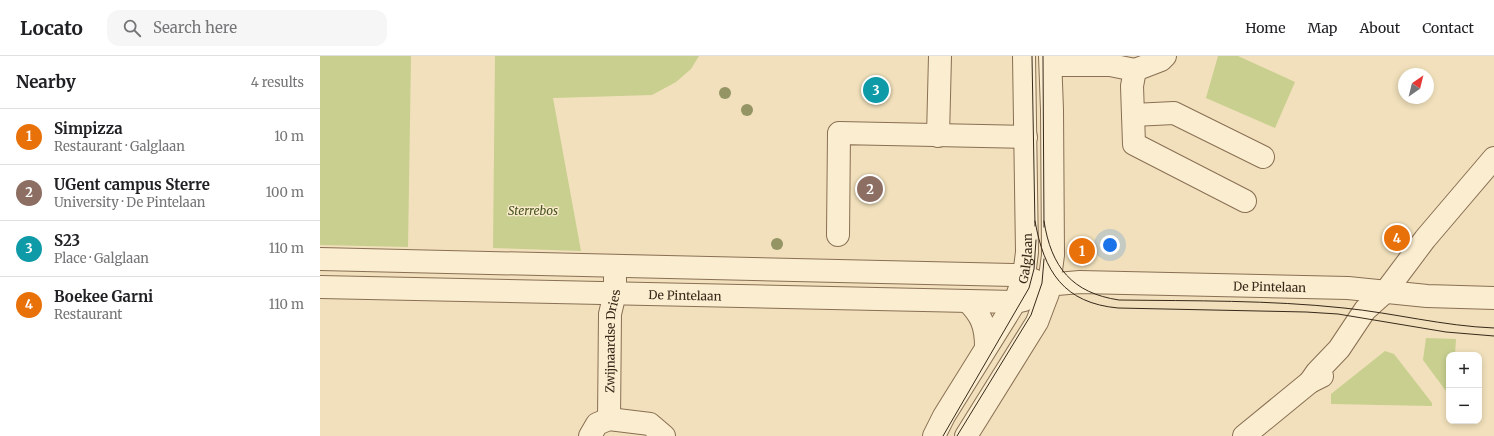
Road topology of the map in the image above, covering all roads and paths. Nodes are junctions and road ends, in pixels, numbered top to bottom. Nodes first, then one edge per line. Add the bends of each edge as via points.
1 (940, 56) edge
2 (1024, 56) edge
3 (1164, 56) edge
4 (1050, 61) edge
5 (1135, 70) junction
6 (1133, 115) junction
7 (938, 136) junction
8 (1026, 137) junction
9 (1263, 157) dead end
10 (1494, 158) edge
11 (1245, 201) dead end
12 (838, 235) dead end
13 (320, 259) edge
14 (614, 265) junction
15 (1024, 276) junction
16 (1047, 285) junction
17 (320, 287) edge
18 (1386, 291) junction
19 (615, 293) junction
20 (1494, 298) edge
21 (967, 301) junction
22 (1014, 302) junction
23 (986, 347) junction
24 (609, 419) junction
25 (660, 432) edge
26 (590, 436) edge
27 (934, 436) edge
28 (966, 436) edge
29 (1244, 436) edge

1 - 7 street
2 - 8 street, Galglaan
3 - 5 street via 1161,60
4 - 5 street via 1110,65
4 - 16 street via 1053,255
5 - 6 street via 1132,86
6 - 9 street via 1174,113
6 - 11 street via 1134,144
7 - 8 street
7 - 12 street via 839,133
8 - 15 street, Galglaan via 1027,252
10 - 18 street via 1425,239
13 - 14 street, De Pintelaan
14 - 15 street, De Pintelaan
14 - 19 street, Zwijnaardse Dries
15 - 16 street, De Pintelaan
15 - 22 street, Galglaan
16 - 18 street, De Pintelaan via 1080,282
16 - 22 street, De Pintelaan via 1038,288 1024,300
16 - 28 street via 1044,306 1037,322
17 - 19 street, De Pintelaan
18 - 20 street, De Pintelaan via 1427,296
18 - 29 street via 1379,313 1355,347 1324,376 1310,382
19 - 21 street, De Pintelaan
19 - 24 street, Zwijnaardse Dries via 610,314
21 - 22 street, De Pintelaan
21 - 23 street via 984,321
22 - 23 street, Galglaan
23 - 27 street, Galglaan
24 - 25 street via 650,424
24 - 26 street via 597,424

